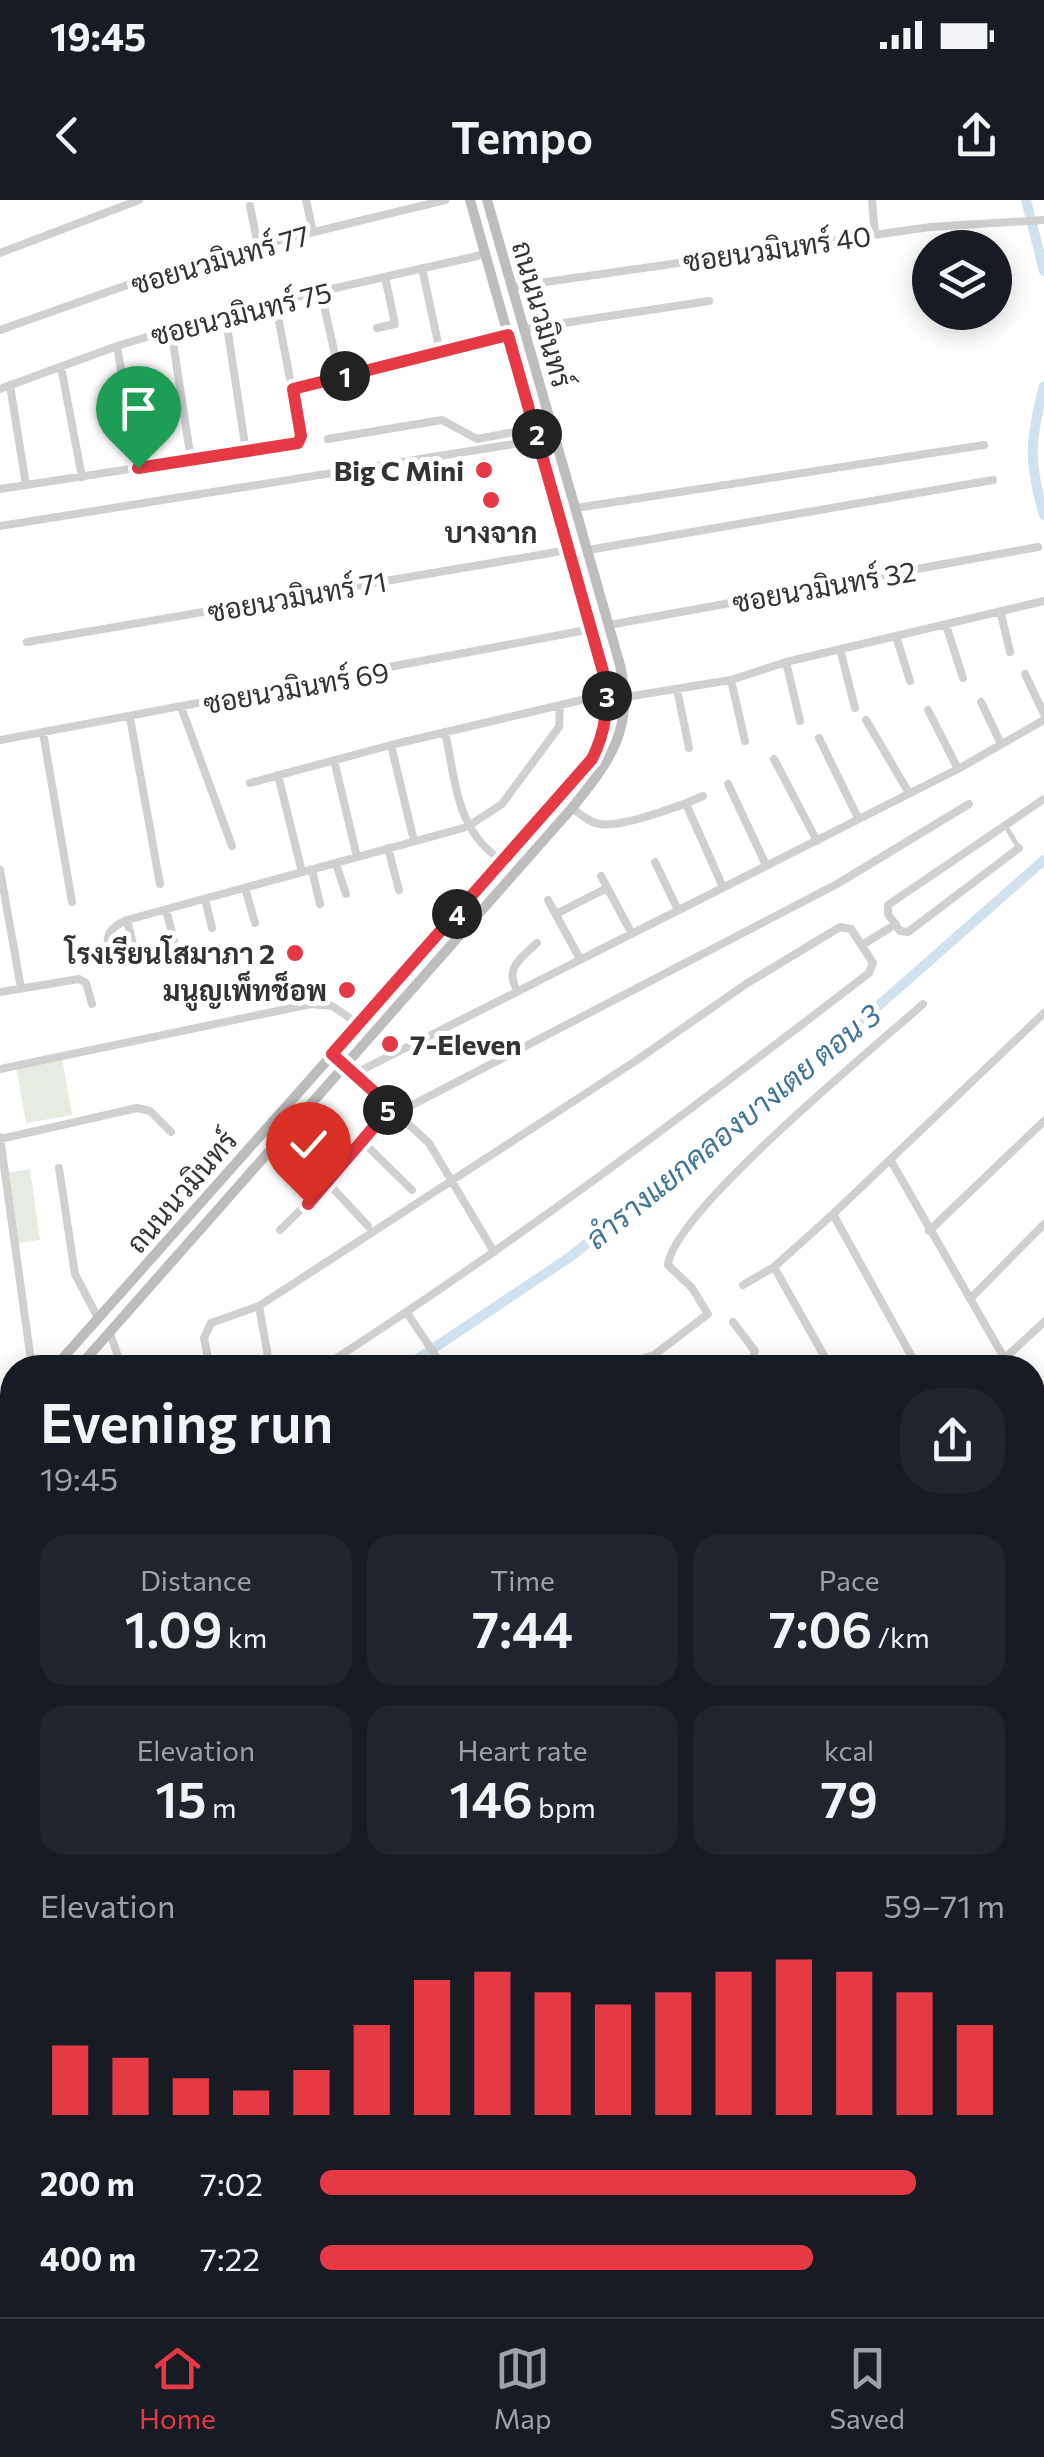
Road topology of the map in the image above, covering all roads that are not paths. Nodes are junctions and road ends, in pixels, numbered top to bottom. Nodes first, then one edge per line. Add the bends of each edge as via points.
1 (140, 200) edge
2 (306, 200) edge
3 (445, 200) edge
4 (470, 200) edge
5 (487, 200) edge
6 (872, 200) edge
7 (250, 206) dead end
8 (1044, 220) edge
9 (313, 232) junction
10 (875, 235) junction
11 (258, 246) junction
12 (0, 253) edge
13 (486, 254) junction
14 (422, 268) junction
15 (386, 277) junction
16 (511, 287) junction
17 (321, 292) junction
18 (709, 301) dead end
19 (275, 302) junction
20 (225, 313) junction
21 (377, 328) dead end
22 (172, 329) junction
23 (524, 329) junction
24 (0, 330) edge
25 (508, 335) junction
26 (117, 346) junction
27 (440, 352) junction
28 (61, 367) junction
29 (340, 377) junction
30 (5, 387) edge
31 (293, 389) junction
32 (537, 434) junction
33 (328, 440) dead end
34 (984, 445) dead end
35 (246, 452) junction
36 (191, 460) junction
37 (138, 468) junction
38 (82, 477) junction
39 (994, 480) dead end
40 (26, 485) junction
41 (0, 489) edge
42 (576, 508) junction
43 (0, 526) edge
44 (1038, 547) dead end
45 (568, 550) junction
46 (588, 550) junction
47 (1044, 601) edge
48 (1001, 614) junction
49 (609, 625) junction
50 (946, 625) junction
51 (592, 630) junction
52 (896, 636) junction
53 (26, 642) dead end
54 (840, 649) junction
55 (1010, 652) dead end
56 (786, 662) junction
57 (1025, 674) dead end
58 (963, 678) dead end
59 (732, 680) junction
60 (910, 681) dead end
61 (677, 690) junction
62 (608, 694) junction
63 (626, 697) junction
64 (981, 702) dead end
65 (560, 705) junction
66 (181, 708) junction
67 (855, 708) dead end
68 (928, 710) dead end
69 (1044, 717) edge
70 (130, 718) junction
71 (866, 720) dead end
72 (800, 721) dead end
73 (444, 732) junction
74 (43, 733) junction
75 (819, 738) dead end
76 (0, 740) edge
77 (745, 742) dead end
78 (1001, 744) junction
79 (391, 745) junction
80 (689, 748) dead end
81 (774, 759) dead end
82 (334, 760) junction
83 (958, 769) junction
84 (278, 776) junction
85 (250, 783) dead end
86 (728, 784) dead end
87 (909, 793) junction
88 (704, 796) dead end
89 (1044, 800) edge
90 (686, 804) junction
91 (968, 804) dead end
92 (572, 808) junction
93 (858, 818) junction
94 (467, 827) junction
95 (1006, 827) junction
96 (817, 840) junction
97 (414, 841) junction
98 (232, 846) dead end
99 (388, 848) junction
100 (1019, 848) joint
101 (357, 857) junction
102 (503, 862) junction
103 (655, 862) dead end
104 (336, 864) junction
105 (766, 864) junction
106 (0, 870) edge
107 (307, 871) junction
108 (601, 876) dead end
109 (160, 884) dead end
110 (245, 888) junction
111 (607, 888) junction
112 (722, 888) junction
113 (399, 890) dead end
114 (346, 894) dead end
115 (205, 899) junction
116 (548, 900) dead end
117 (72, 902) dead end
118 (320, 904) dead end
119 (166, 910) junction
120 (678, 910) junction
121 (556, 914) junction
122 (126, 920) junction
123 (256, 923) dead end
124 (896, 924) junction
125 (212, 928) dead end
126 (632, 934) junction
127 (174, 940) dead end
128 (537, 943) dead end
129 (862, 945) junction
130 (134, 948) dead end
131 (109, 955) dead end
132 (580, 959) junction
133 (21, 988) junction
134 (518, 990) junction
135 (0, 992) edge
136 (92, 1004) dead end
137 (923, 1004) dead end
138 (1044, 1013) edge
139 (358, 1024) junction
140 (332, 1054) junction
141 (345, 1066) junction
142 (0, 1068) edge
143 (356, 1074) junction
144 (394, 1110) junction
145 (1044, 1121) edge
146 (171, 1132) dead end
147 (0, 1138) edge
148 (363, 1142) junction
149 (891, 1162) junction
150 (59, 1168) dead end
151 (450, 1178) junction
152 (328, 1182) junction
153 (412, 1190) dead end
154 (833, 1214) junction
155 (1044, 1224) edge
156 (368, 1226) dead end
157 (280, 1230) dead end
158 (929, 1231) junction
159 (494, 1252) junction
160 (774, 1267) junction
161 (743, 1285) dead end
162 (970, 1299) junction
163 (259, 1306) junction
164 (406, 1313) junction
165 (98, 1318) junction
166 (733, 1322) dead end
167 (1044, 1322) edge
168 (110, 1333) junction
169 (30, 1355) edge
170 (65, 1355) edge
171 (90, 1355) edge
172 (118, 1355) edge
173 (207, 1355) edge
174 (268, 1355) edge
175 (341, 1355) edge
176 (435, 1355) edge
177 (654, 1355) edge
178 (753, 1355) edge
179 (825, 1355) edge
180 (911, 1355) edge
181 (1003, 1355) edge
182 (1015, 1355) edge

1 - 12 street
2 - 9 street
3 - 9 street, ซอยนวมินทร์ 77
4 - 13 main road, ถนนนวมินทร์
5 - 16 main road, ถนนนวมินทร์
6 - 10 street
7 - 11 street
8 - 10 street, ซอยนวมินทร์ 40
9 - 11 street, ซอยนวมินทร์ 77
10 - 16 street, ซอยนวมินทร์ 40
11 - 24 street, ซอยนวมินทร์ 77 via 195,261
13 - 14 street, ซอยนวมินทร์ 75
13 - 25 main road, ถนนนวมินทร์
14 - 15 street, ซอยนวมินทร์ 75
14 - 27 street
15 - 17 street, ซอยนวมินทร์ 75
15 - 21 street via 395,324
16 - 23 main road, ถนนนวมินทร์
17 - 19 street, ซอยนวมินทร์ 75
17 - 29 street
18 - 23 street
19 - 20 street, ซอยนวมินทร์ 75
19 - 31 street
20 - 22 street, ซอยนวมินทร์ 75
20 - 35 street
22 - 26 street, ซอยนวมินทร์ 75
22 - 36 street
23 - 42 main road, ถนนนวมินทร์
25 - 27 street
25 - 32 main road, ถนนนวมินทร์
26 - 28 street, ซอยนวมินทร์ 75
26 - 37 street
27 - 29 street
28 - 30 street, ซอยนวมินทร์ 75
28 - 38 street
29 - 31 street
30 - 40 street
31 - 35 street via 298,443
32 - 33 street via 476,439 442,420
32 - 43 street
32 - 45 main road, ถนนนวมินทร์
34 - 42 street
35 - 36 street
36 - 37 street
37 - 38 street
38 - 40 street
39 - 46 street
40 - 41 street
42 - 46 main road, ถนนนวมินทร์
44 - 49 street, ซอยนวมินทร์ 32
45 - 51 main road, ถนนนวมินทร์
45 - 53 street, ซอยนวมินทร์ 71
46 - 49 main road, ถนนนวมินทร์
47 - 48 street
48 - 50 street
48 - 55 street
49 - 63 main road, ถนนนวมินทร์
50 - 52 street
50 - 58 street
51 - 62 main road, ถนนนวมินทร์
51 - 66 street, ซอยนวมินทร์ 69
52 - 54 street
52 - 60 street
54 - 56 street
54 - 67 street
56 - 59 street
56 - 72 street
57 - 69 street
59 - 61 street
59 - 77 street
61 - 63 street
61 - 80 street
62 - 65 street
62 - 102 main road, ถนนนวมินทร์ via 592,759
63 - 92 main road, ถนนนวมินทร์ via 615,748
64 - 78 street
65 - 73 street
65 - 94 street via 559,727 502,804
66 - 70 street, ซอยนวมินทร์ 69
66 - 98 street
68 - 83 street
69 - 78 street
70 - 74 street, ซอยนวมินทร์ 69
70 - 109 street
71 - 87 street
73 - 79 street
73 - 94 street
74 - 76 street, ซอยนวมินทร์ 69
74 - 117 street
75 - 93 street
78 - 83 street
79 - 82 street
79 - 97 street
81 - 96 street
82 - 84 street
82 - 101 street
83 - 87 street
84 - 85 street
84 - 107 street
86 - 105 street
87 - 93 street
88 - 90 street
89 - 95 street
90 - 92 street via 602,825
90 - 112 street
91 - 144 street via 836,884
92 - 141 main road, ถนนนวมินทร์
93 - 96 street
94 - 97 street
94 - 102 street
95 - 100 street
95 - 124 street via 888,905
96 - 105 street
97 - 99 street
99 - 101 street
99 - 113 street
100 - 124 street via 908,932
101 - 104 street
102 - 139 main road, ถนนนวมินทร์
103 - 120 street
104 - 107 street
104 - 114 street
105 - 112 street
106 - 133 street
107 - 110 street
107 - 118 street
108 - 111 street
110 - 115 street
110 - 123 street
111 - 121 street
111 - 126 street
112 - 120 street
115 - 119 street
115 - 125 street
116 - 121 street
119 - 122 street
119 - 127 street
120 - 126 street
121 - 132 street
122 - 130 street
122 - 131 street via 108,932
124 - 129 street
126 - 132 street
128 - 134 street via 513,967
129 - 151 street via 852,929 840,926
129 - 159 street via 873,962 869,972
132 - 134 street
133 - 135 street
133 - 136 street via 78,980 86,983
134 - 143 street
137 - 177 street via 738,1169 684,1229 668,1265 708,1314
138 - 149 street
139 - 140 main road, ถนนนวมินทร์
139 - 142 street via 320,1003
140 - 141 street
140 - 165 main road, ถนนนวมินทร์
141 - 143 street
141 - 168 main road, ถนนนวมินทร์
143 - 144 street
144 - 148 street
144 - 151 street
145 - 158 street
146 - 147 street via 137,1108
147 - 169 street
148 - 152 street
148 - 153 street
149 - 154 street
149 - 158 street
150 - 165 street via 74,1274
151 - 159 street
151 - 163 street
152 - 156 street
152 - 157 street
154 - 160 street
154 - 180 street
155 - 162 street
158 - 162 street
159 - 164 street
160 - 161 street
160 - 179 street
162 - 181 street
163 - 173 street via 206,1330
163 - 174 street
164 - 175 street
164 - 176 street
165 - 168 main road
165 - 170 main road, ถนนนวมินทร์
166 - 178 street
167 - 182 street
168 - 171 main road, ถนนนวมินทร์
168 - 172 street

